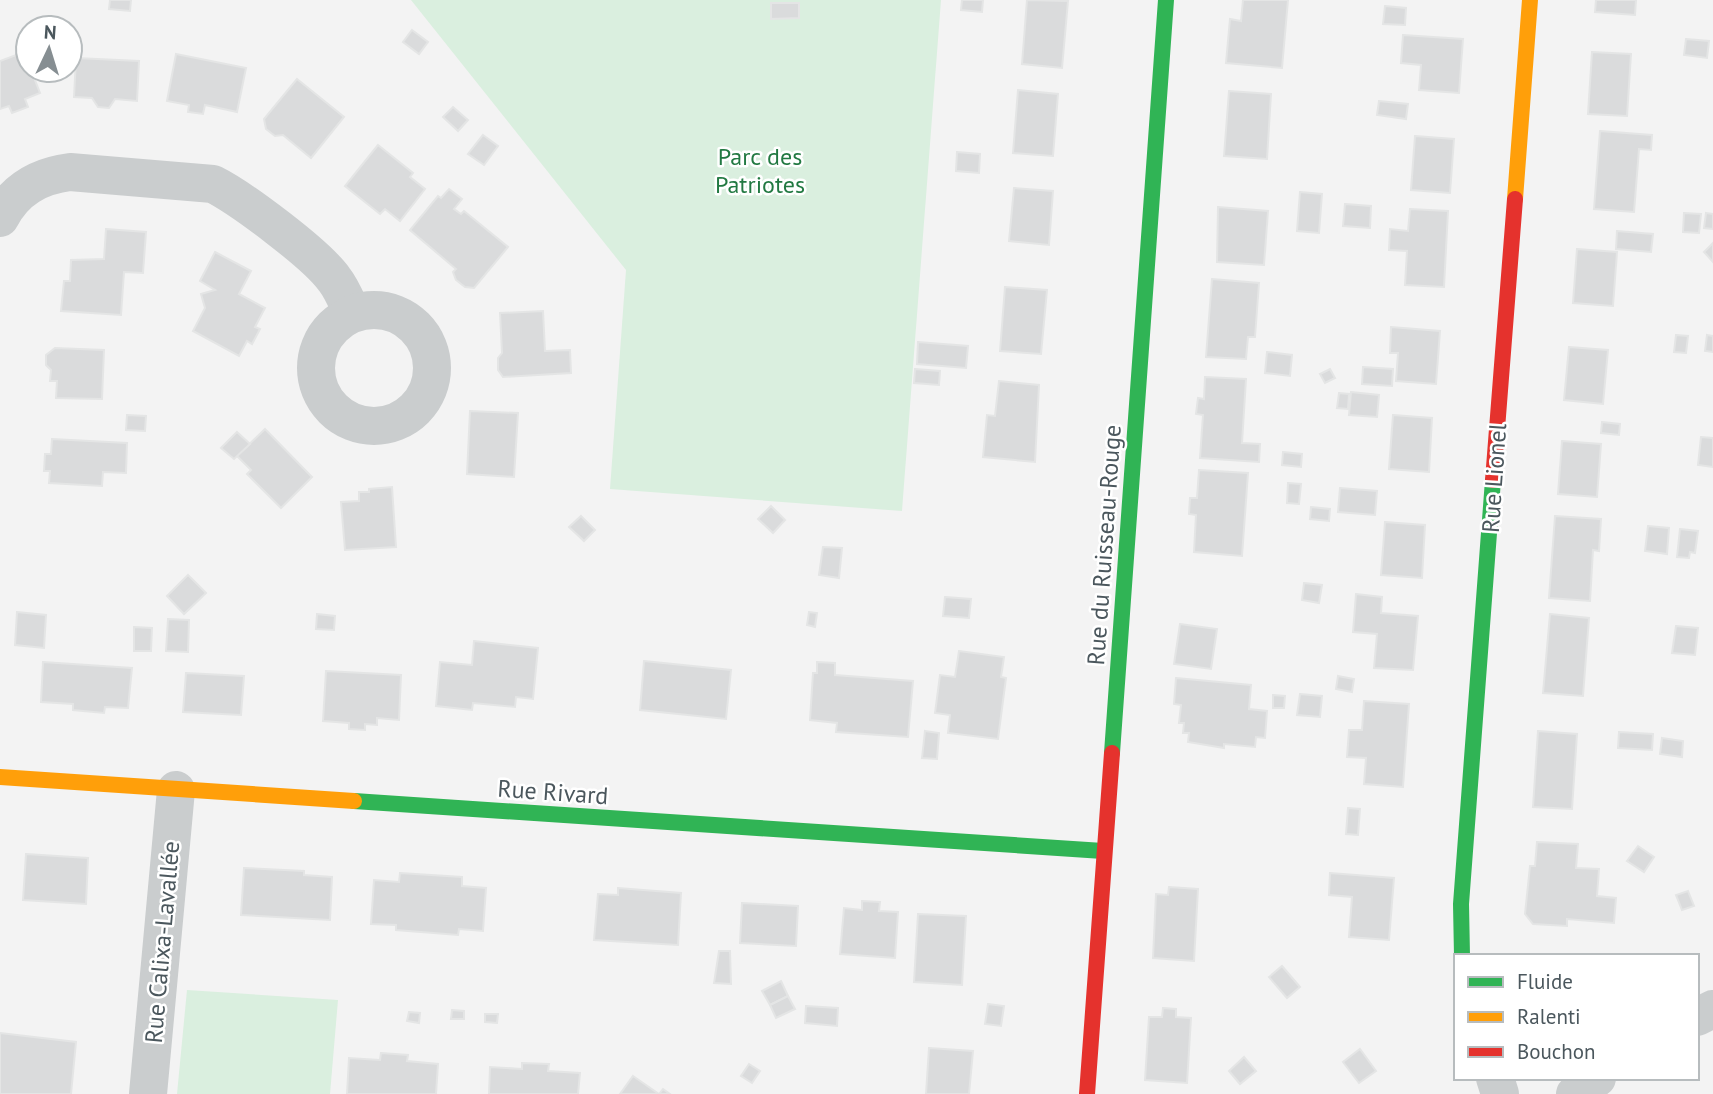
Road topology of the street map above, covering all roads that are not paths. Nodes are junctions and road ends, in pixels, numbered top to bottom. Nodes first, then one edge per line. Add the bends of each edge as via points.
1 (1166, 0) edge
2 (1530, 0) edge
3 (0, 218) edge
4 (352, 313) dead end
5 (0, 777) edge
6 (176, 790) junction
7 (1103, 851) junction
8 (1462, 954) edge
9 (1594, 1080) edge
10 (148, 1094) edge
11 (1087, 1094) edge
12 (1575, 1094) edge

1 - 7 street, Rue du Ruisseau-Rouge
2 - 8 street, Rue Lionel via 1461,904
3 - 4 street via 27,186 55,174 213,184 231,193 319,264 333,277
5 - 6 street, Rue Rivard
6 - 7 street, Rue Rivard
6 - 10 street, Rue Calixa-Lavallée
7 - 11 street, Rue du Ruisseau-Rouge
9 - 12 street

